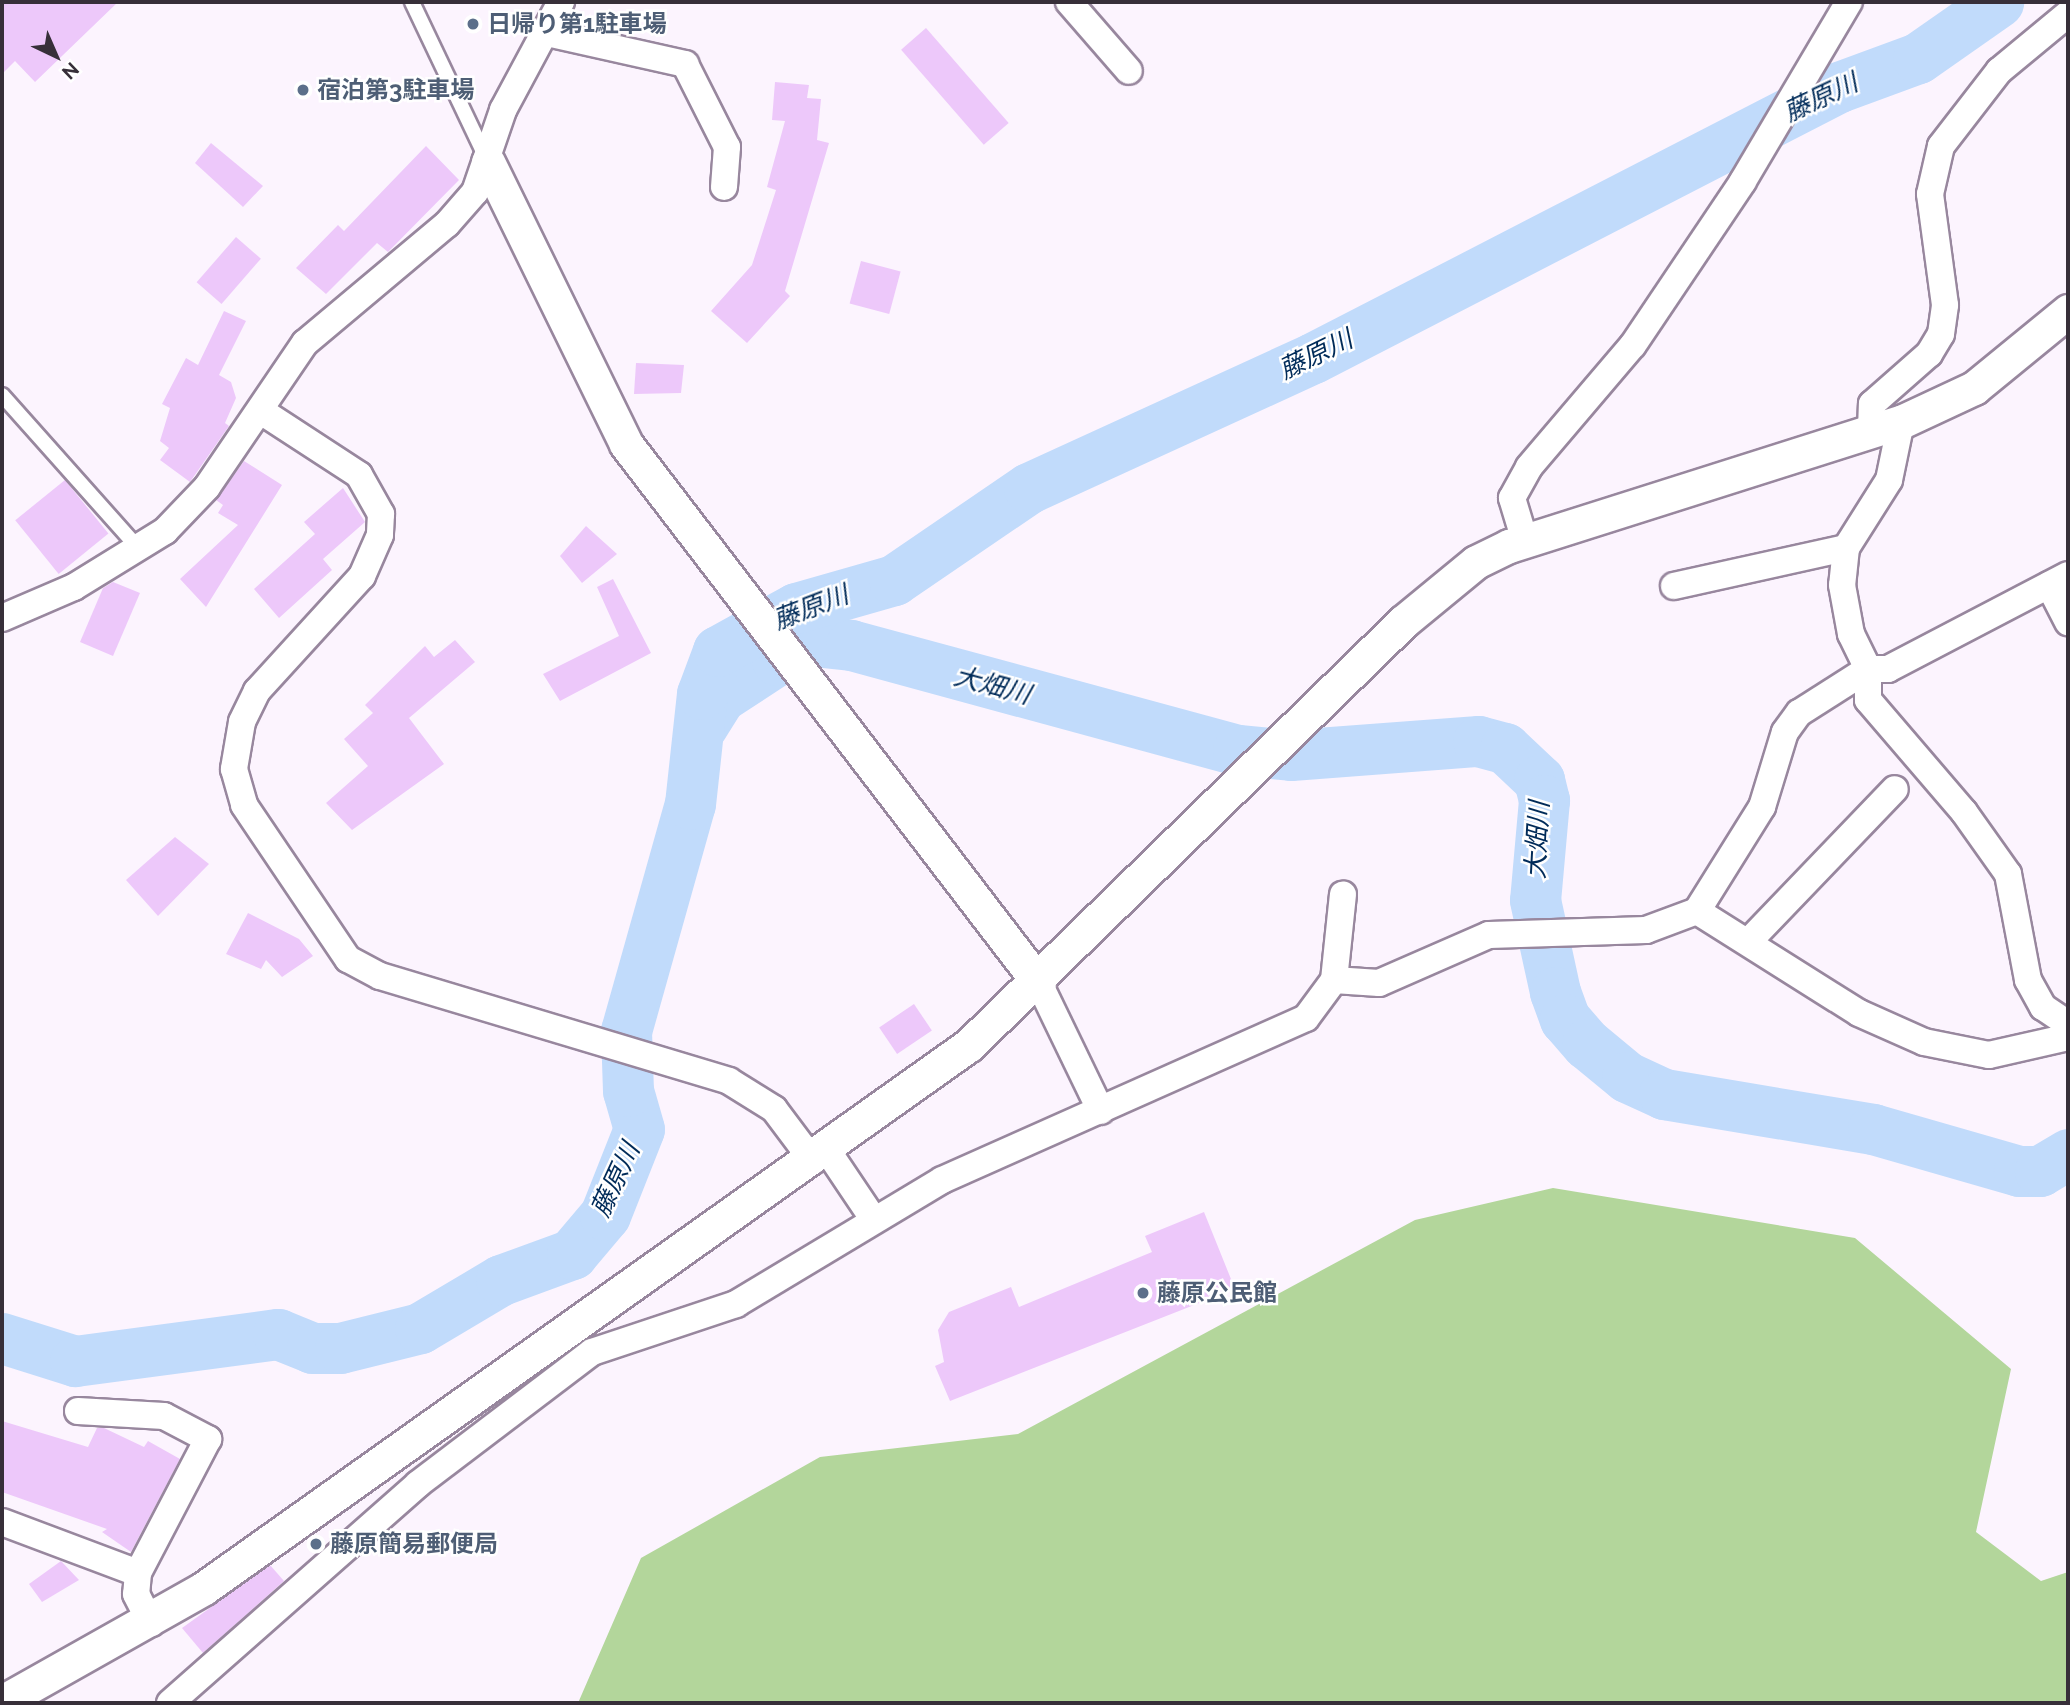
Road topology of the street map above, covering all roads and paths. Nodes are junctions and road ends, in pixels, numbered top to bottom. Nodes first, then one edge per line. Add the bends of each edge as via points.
1 (412, 2) edge
2 (561, 2) edge
3 (1069, 2) edge
4 (1849, 2) edge
5 (2068, 14) edge
6 (542, 32) junction
7 (1129, 71) dead end
8 (488, 162) junction
9 (724, 187) dead end
10 (2068, 311) edge
11 (2, 395) edge
12 (261, 411) junction
13 (1886, 426) junction
14 (1525, 541) junction
15 (1846, 548) junction
16 (139, 549) junction
17 (2059, 580) edge
18 (1674, 586) dead end
19 (2, 618) edge
20 (2068, 622) edge
21 (1868, 669) junction
22 (1895, 789) dead end
23 (1343, 894) dead end
24 (1698, 911) junction
25 (1750, 940) junction
26 (1334, 979) junction
27 (1039, 983) junction
28 (2068, 1024) edge
29 (2068, 1037) edge
30 (1101, 1111) junction
31 (820, 1155) junction
32 (874, 1220) junction
33 (78, 1411) dead end
34 (2, 1522) edge
35 (138, 1573) junction
36 (151, 1623) junction
37 (2, 1702) edge
38 (170, 1703) edge

1 - 8 lane
2 - 6 street
3 - 7 street
4 - 14 street via 1743,181 1633,345 1529,467 1512,498
5 - 13 street via 1999,71 1941,146 1930,194 1945,305 1941,334 1929,354 1872,404
6 - 8 street via 503,110
6 - 9 street via 685,64 727,147
8 - 12 street via 475,192 447,224 305,343
8 - 27 street via 626,444
10 - 13 street via 1974,388
11 - 16 lane
12 - 16 street via 206,487
12 - 31 street via 359,475 381,514 380,535 362,576 257,691 242,722 234,769 244,805 348,959 380,976 667,1060 753,1091
13 - 14 street
13 - 15 street via 1889,480
14 - 27 street via 1476,562 1436,590
15 - 18 street
15 - 21 street via 1847,610
16 - 19 street via 74,587
17 - 20 street
17 - 21 street via 1888,669
21 - 24 street via 1799,713 1785,732 1762,807
21 - 28 street via 1868,700 1964,811 2008,874 2028,980 2043,1007
22 - 25 street
23 - 26 street
24 - 25 street
24 - 26 street via 1647,930 1537,933 1460,944 1379,984
25 - 29 street via 1859,1013 1924,1042 1989,1055
26 - 30 street via 1306,1018
27 - 30 street
27 - 31 street via 969,1045
30 - 32 street via 942,1180
31 - 32 street
31 - 36 street
32 - 38 street via 736,1304 592,1352 418,1484
33 - 35 street via 164,1416 208,1439
34 - 35 street
35 - 36 street via 136,1594
36 - 37 street

